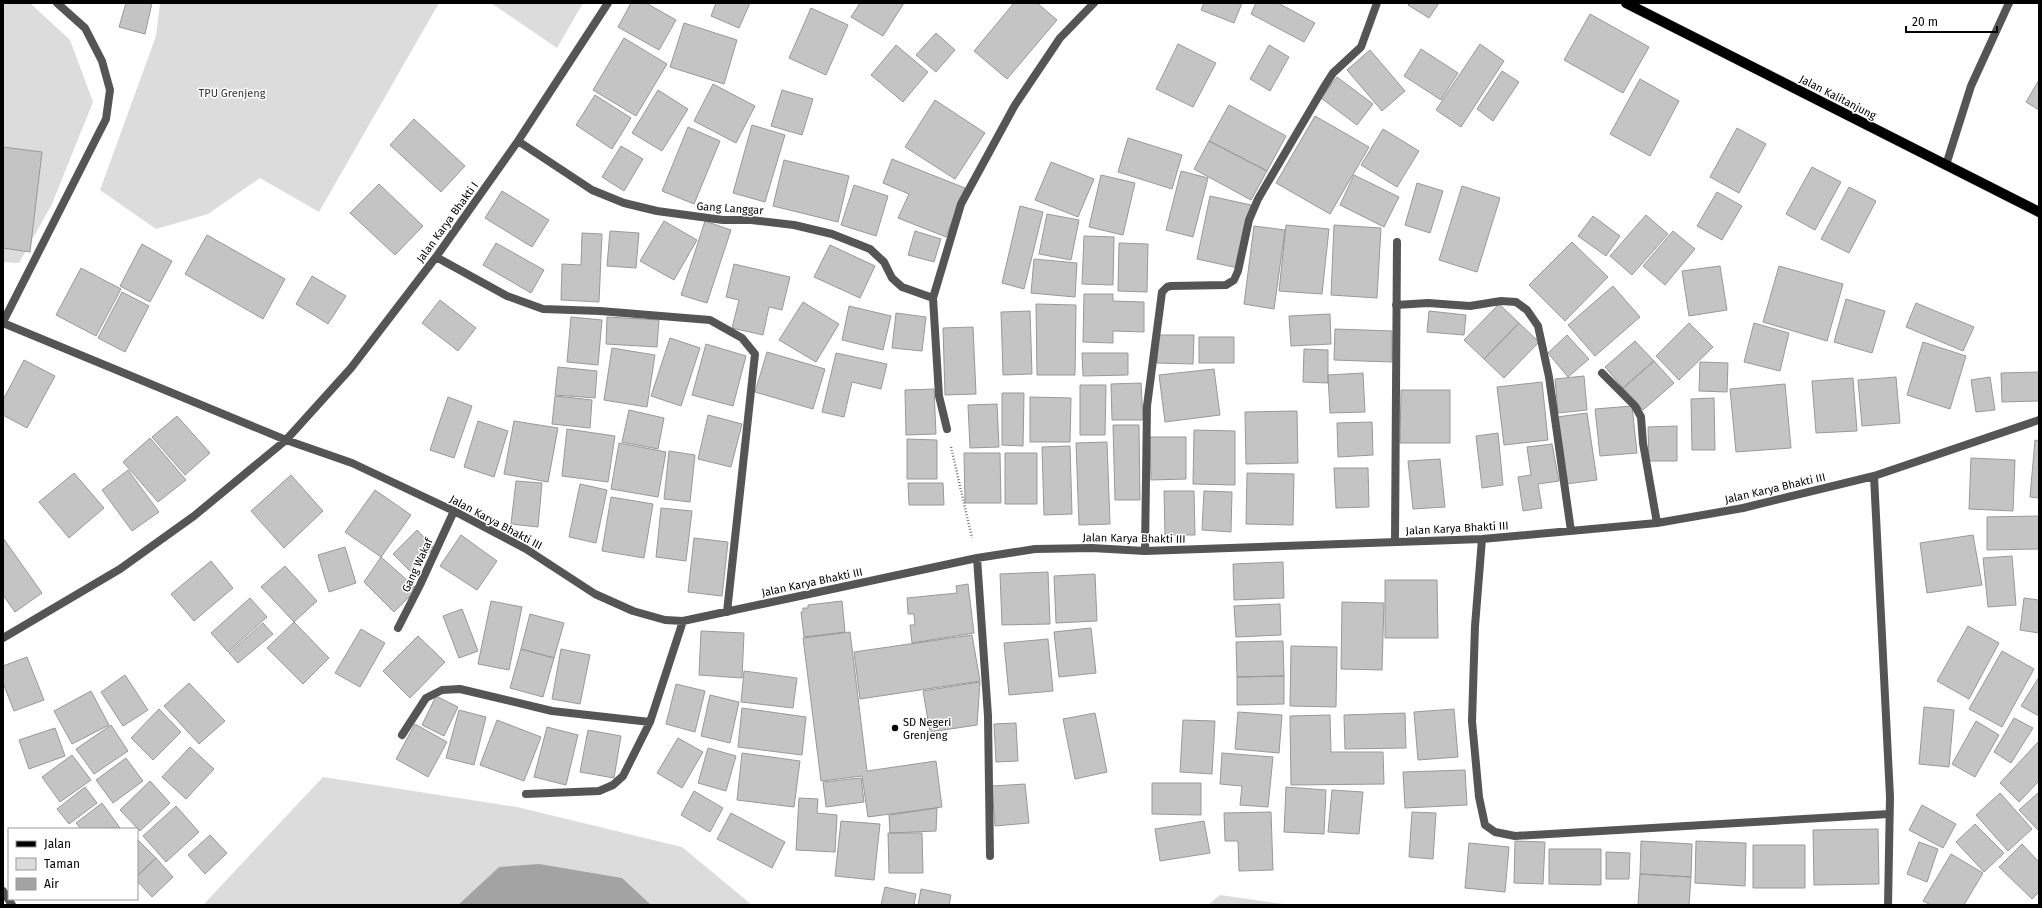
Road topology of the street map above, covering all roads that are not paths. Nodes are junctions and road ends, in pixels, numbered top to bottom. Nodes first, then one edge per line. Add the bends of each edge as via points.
1 (56, 3) edge
2 (608, 3) edge
3 (1094, 3) edge
4 (1377, 3) edge
5 (1626, 3) edge
6 (2009, 3) edge
7 (518, 141) junction
8 (1946, 165) junction
9 (2039, 212) edge
10 (1397, 242) dead end
11 (436, 257) junction
12 (933, 298) junction
13 (1396, 305) junction
14 (3, 323) edge
15 (1602, 373) dead end
16 (2039, 420) edge
17 (947, 430) road end
18 (286, 440) junction
19 (1874, 476) junction
20 (454, 511) junction
21 (1656, 524) junction
22 (1571, 531) junction
23 (1482, 539) junction
24 (1395, 541) junction
25 (1145, 551) junction
26 (977, 558) junction
27 (727, 612) junction
28 (683, 621) junction
29 (398, 628) dead end
30 (3, 638) edge
31 (650, 722) junction
32 (402, 735) dead end
33 (526, 794) dead end
34 (1889, 814) junction
35 (990, 856) dead end
36 (1888, 905) edge

1 - 14 street via 85,28 102,61 110,90 106,119
2 - 7 street, Jalan Karya Bhakti I
3 - 12 street via 1060,38 1015,105 960,204
4 - 25 street via 1362,47 1333,73 1258,199 1249,220 1234,280 1226,285 1171,286 1162,292 1147,406
5 - 8 main road, Jalan Kalitanjung
6 - 8 street via 1971,86
7 - 11 street, Jalan Karya Bhakti I
7 - 12 street, Gang Langgar via 592,190 624,203 657,211 723,220 794,225 832,234 870,249 884,262 892,278 902,287
8 - 9 main road, Jalan Kalitanjung
10 - 13 street
11 - 18 street, Jalan Karya Bhakti I via 351,368
11 - 27 street via 507,296 543,309 710,320 742,338 755,354
12 - 17 street via 939,396
13 - 22 street via 1428,303 1470,306 1501,301 1516,302 1527,310 1538,326 1549,377
13 - 24 street
14 - 18 street, Jalan Karya Bhakti III
15 - 21 street via 1635,406 1641,417
16 - 19 street, Jalan Karya Bhakti III
18 - 20 street, Jalan Karya Bhakti III via 352,463
18 - 30 street, Jalan Karya Bhakti I via 194,516 120,569
19 - 21 street, Jalan Karya Bhakti III via 1743,508
19 - 34 street
20 - 28 street, Jalan Karya Bhakti III via 526,549 595,594 633,611 665,620
20 - 29 street, Gang Wakaf
21 - 22 street, Jalan Karya Bhakti III
22 - 23 street, Jalan Karya Bhakti III
23 - 24 street, Jalan Karya Bhakti III
23 - 34 street via 1475,626 1472,721 1479,797 1486,825 1494,832 1522,836
24 - 25 street, Jalan Karya Bhakti III
25 - 26 street, Jalan Karya Bhakti III via 1092,548 1035,549
26 - 27 street, Jalan Karya Bhakti III
26 - 35 street via 988,716
27 - 28 street, Jalan Karya Bhakti III
28 - 31 street
31 - 32 street via 552,711 460,689 442,690 426,698
31 - 33 street via 623,776 613,786 599,791
34 - 36 street

